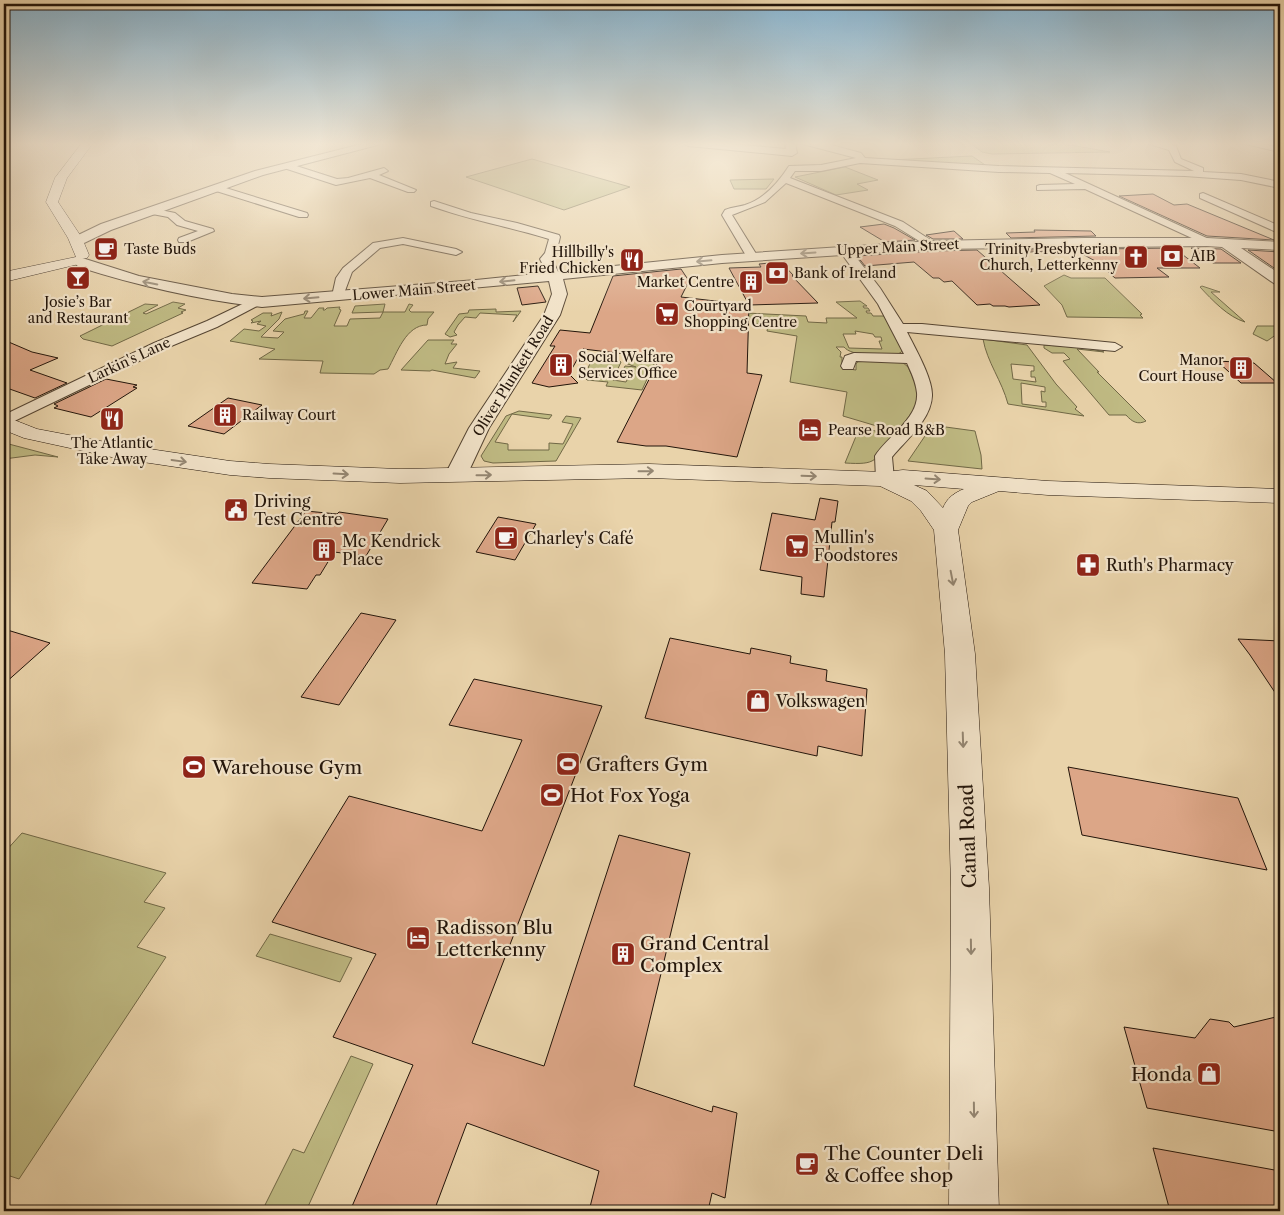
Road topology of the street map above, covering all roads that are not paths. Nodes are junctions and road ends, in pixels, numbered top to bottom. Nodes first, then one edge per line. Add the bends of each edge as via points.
1 (53, 200) edge
2 (183, 200) edge
3 (254, 200) edge
4 (763, 200) edge
5 (837, 200) edge
6 (1116, 200) edge
7 (1212, 200) edge
8 (434, 204) dead end
9 (151, 211) junction
10 (304, 215) dead end
11 (1279, 229) edge
12 (183, 240) dead end
13 (1207, 242) junction
14 (1225, 243) junction
15 (933, 245) junction
16 (1280, 246) edge
17 (77, 250) junction
18 (845, 250) junction
19 (456, 252) dead end
20 (752, 257) junction
21 (554, 276) junction
22 (4, 277) edge
23 (1280, 281) edge
24 (338, 296) junction
25 (255, 302) junction
26 (900, 328) junction
27 (1114, 346) dead end
28 (913, 359) junction
29 (848, 366) dead end
30 (4, 421) edge
31 (31, 434) junction
32 (4, 437) edge
33 (456, 475) junction
34 (885, 479) junction
35 (992, 486) junction
36 (1280, 496) edge
37 (946, 530) junction
38 (974, 1211) edge

1 - 17 main road via 53,206
2 - 9 street
3 - 10 street
4 - 20 street via 728,215
5 - 15 street via 900,224
6 - 13 street
7 - 11 street
8 - 21 street via 555,237 546,260
9 - 12 street via 171,215 181,223 209,231
9 - 17 street via 106,227
11 - 14 street via 1235,236
13 - 14 street, Upper Main Street
13 - 15 street, Upper Main Street
14 - 16 street, Upper Main Street
14 - 23 street
15 - 18 street, Upper Main Street
17 - 22 main road
25 -> 17 street, Lower Main Street via 136,280 84,264
18 -> 20 street, Upper Main Street
18 - 26 street
19 - 24 street via 403,241 377,245 347,270
20 -> 21 street, Lower Main Street
21 -> 24 street, Lower Main Street
21 - 33 street, Oliver Plunkett Road via 560,291 554,311 486,417
24 -> 25 street, Lower Main Street
25 - 30 street, Larkin's Lane
26 - 27 street
26 - 28 street
28 - 29 street via 854,357
28 - 34 street via 925,398 919,413 883,456
30 - 31 main road
31 - 32 main road
31 -> 33 main road via 124,453 230,468 396,476
33 -> 34 main road via 649,471
34 -> 35 main road via 968,481
34 - 37 main road via 919,496
35 - 36 main road
35 - 37 main road, Canal Road via 957,503
37 -> 38 main road, Canal Road via 960,654 969,869

